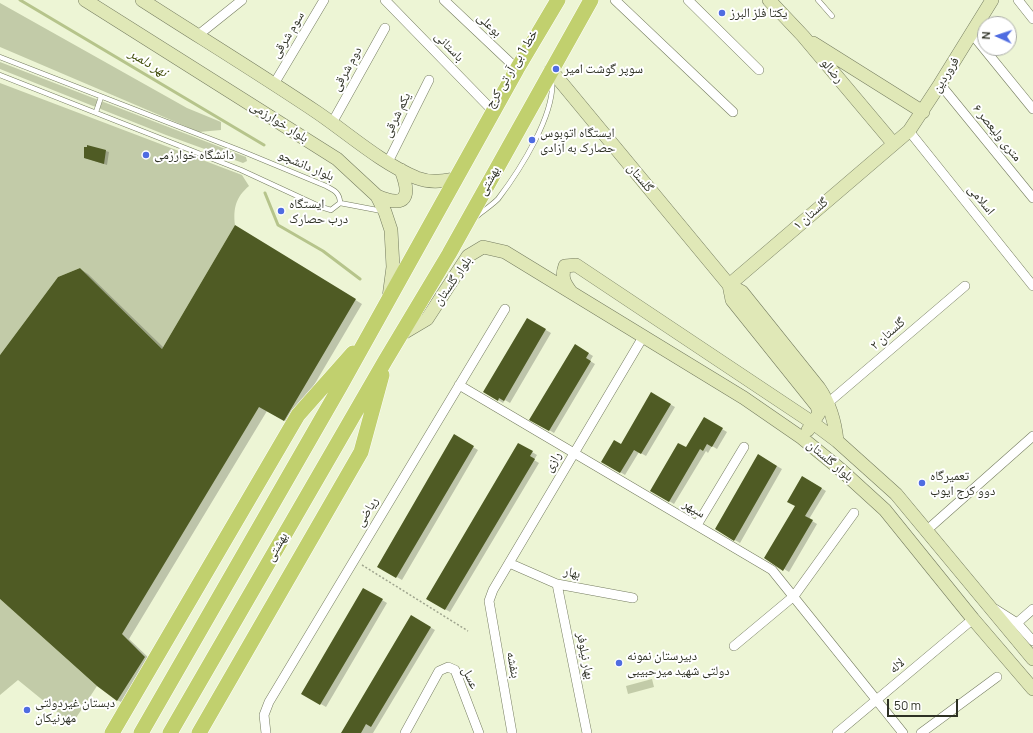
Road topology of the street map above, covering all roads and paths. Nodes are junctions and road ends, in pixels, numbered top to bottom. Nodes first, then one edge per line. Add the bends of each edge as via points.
1 (85, 0) edge
2 (142, 0) edge
3 (242, 0) edge
4 (324, 0) edge
5 (385, 0) edge
6 (444, 0) edge
7 (558, 0) edge
8 (591, 0) edge
9 (615, 0) edge
10 (688, 0) edge
11 (769, 0) edge
12 (818, 0) edge
13 (992, 0) edge
14 (1018, 0) edge
15 (832, 16) dead end
16 (1033, 19) edge
17 (384, 28) dead end
18 (972, 34) junction
19 (197, 36) junction
20 (803, 36) junction
21 (0, 57) edge
22 (517, 69) junction
23 (551, 70) junction
24 (760, 70) dead end
25 (0, 75) edge
26 (429, 80) dead end
27 (274, 84) junction
28 (940, 84) junction
29 (102, 97) junction
30 (1033, 109) edge
31 (96, 112) junction
32 (497, 112) junction
33 (733, 112) dead end
34 (923, 112) junction
35 (332, 123) junction
36 (909, 131) junction
37 (893, 144) junction
38 (388, 162) junction
39 (401, 170) junction
40 (455, 179) junction
41 (377, 196) junction
42 (1033, 198) edge
43 (340, 203) junction
44 (385, 212) junction
45 (464, 226) junction
46 (729, 285) junction
47 (965, 286) dead end
48 (1033, 286) edge
49 (574, 294) junction
50 (389, 299) junction
51 (505, 309) dead end
52 (400, 335) junction
53 (643, 337) junction
54 (366, 340) junction
55 (385, 361) junction
56 (459, 385) junction
57 (829, 402) junction
58 (813, 423) junction
59 (1033, 436) edge
60 (802, 438) junction
61 (837, 441) junction
62 (744, 447) dead end
63 (574, 452) junction
64 (854, 514) dead end
65 (697, 525) junction
66 (927, 530) junction
67 (354, 560) junction
68 (509, 563) junction
69 (557, 584) junction
70 (794, 596) junction
71 (633, 598) dead end
72 (489, 601) joint
73 (990, 606) junction
74 (1033, 609) edge
75 (973, 619) junction
76 (1017, 622) junction
77 (468, 631) dead end
78 (1033, 641) edge
79 (734, 646) dead end
80 (1033, 659) edge
81 (997, 677) dead end
82 (1033, 689) edge
83 (876, 700) junction
84 (154, 710) junction
85 (901, 730) edge
86 (112, 733) edge
87 (136, 733) edge
88 (141, 733) edge
89 (170, 733) edge
90 (200, 733) edge
91 (266, 733) edge
92 (405, 733) edge
93 (479, 733) edge
94 (512, 733) edge
95 (587, 733) edge
96 (837, 733) edge
97 (891, 733) edge
98 (921, 733) edge

1 - 41 street, بلوار خوارزمی via 337,159
2 - 19 street
3 - 19 street
4 - 27 street, سوم شرقی
5 - 32 street, باستانی
6 - 22 street, بوعلی
7 - 22 main road
8 - 23 main road, بهشتی
9 - 33 street
10 - 24 street
11 - 20 street, رضالو
12 - 15 lane
13 - 18 street, فروردین
14 - 16 street
17 - 35 street, دوم شرقی
18 - 28 street, فروردین
18 - 30 street
19 - 27 street
20 - 34 street
20 - 37 street, رضالو
21 - 29 lane, بلوار دانشجو
22 - 32 main road
23 - 45 main road, بهشتی
23 - 45 lane via 553,88 547,115 527,154 497,200
23 - 46 street, گلستان
25 - 31 lane
26 - 38 street, یکم شرقی
27 - 35 street
28 - 34 street, فروردین
28 - 42 street, ۶ متری ولیعصر
29 - 31 lane
29 - 43 lane, بلوار دانشجو via 326,186 336,191
31 - 43 lane via 241,170 321,207 330,210
32 - 40 main road
34 - 36 street, فروردین
35 - 38 street
36 - 37 street, فروردین
36 - 48 street, اسلامی
37 - 46 street, گلستان ۱
38 - 39 street
39 - 40 street via 418,178 438,182
39 - 41 street via 407,186 406,195 401,201 391,202
40 - 50 main road
41 - 44 street, بلوار خوارزمی
43 - 44 lane
44 - 50 street, بلوار خوارزمی via 391,230 393,253
45 - 52 main road, بهشتی
46 - 57 street, گلستان via 742,292
46 - 58 street, گلستان via 732,300 817,406 819,413
47 - 57 street, گلستان ۲
49 - 52 street, بلوار گلستان via 505,252 483,247 468,256 427,319
49 - 53 street, بلوار گلستان
49 - 58 street, بلوار گلستان via 564,282 562,273 565,266 576,265
50 - 54 main road
51 - 56 street, ریاضی
52 - 55 main road, بهشتی
53 - 60 street, بلوار گلستان via 744,398
53 - 63 street, رازی
54 - 84 main road, بهشتى
54 - 86 main road via 298,415
55 - 89 main road, بهشتى
55 - 90 main road via 362,452
56 - 63 street, سپهر
56 - 67 street, ریاضی
57 - 61 street, گلستان
58 - 60 street, گلستان
58 - 61 street, بلوار گلستان
59 - 66 street
60 - 75 street, بلوار گلستان via 885,510
61 - 66 street, بلوار گلستان via 896,494
62 - 65 street
63 - 65 street, سپهر
63 - 68 street, رازی
64 - 70 street
65 - 70 street, سپهر via 772,570
66 - 73 street, بلوار گلستان
67 - 77 path
67 - 91 street, ریاضی via 269,702 264,715
68 - 69 street, بهار
68 - 72 street, رازی
69 - 71 street, بهار
69 - 95 street, بهار نیلوفر
70 - 79 street
70 - 83 street, سپهر
72 - 94 street, بنفشه
73 - 75 street
73 - 76 street, بلوار گلستان
73 - 80 street, بلوار گلستان
74 - 76 street
75 - 82 street, بلوار گلستان
75 - 83 street, لاله
76 - 78 street, بلوار گلستان
81 - 98 street
83 - 85 street, سپهر
83 - 96 street, لاله
84 - 87 main road
84 - 88 main road, بهشتى
85 - 97 street
92 - 93 street, عسل via 439,671 448,667 455,670

